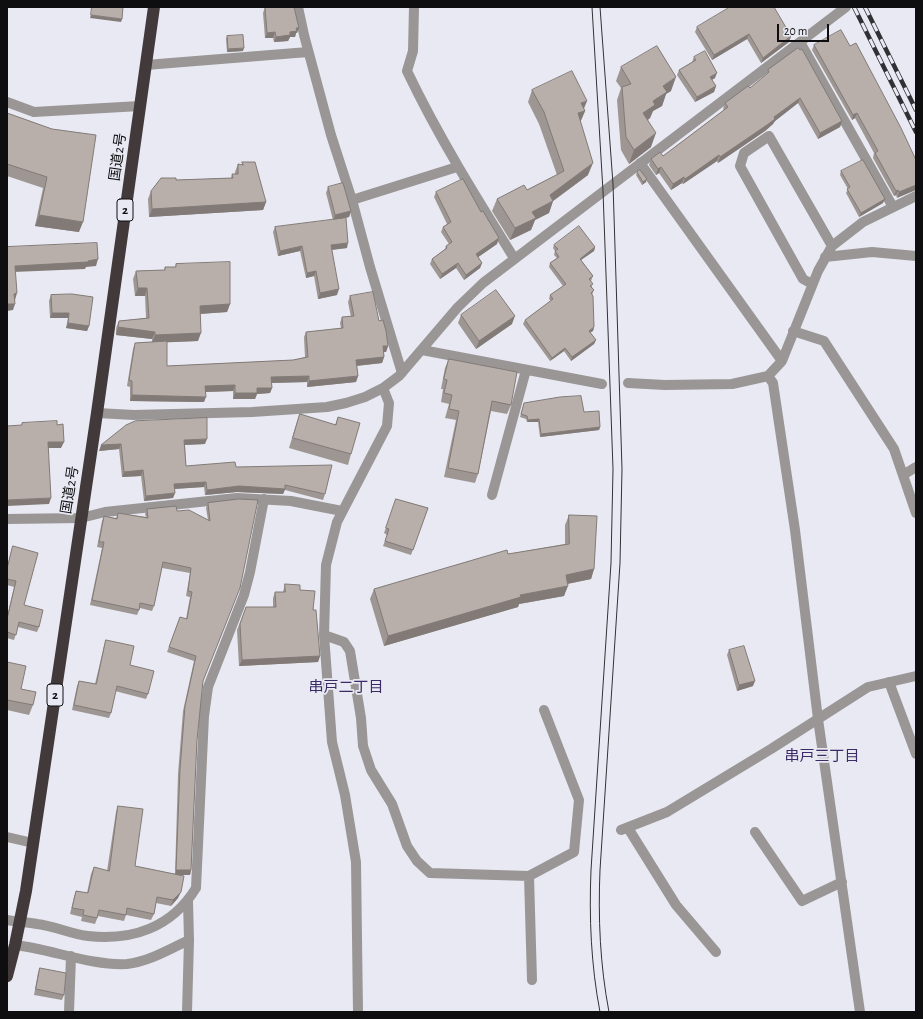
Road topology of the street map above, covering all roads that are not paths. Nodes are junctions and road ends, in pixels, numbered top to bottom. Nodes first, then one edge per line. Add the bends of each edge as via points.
1 (154, 7) edge
2 (298, 7) edge
3 (414, 7) edge
4 (845, 8) edge
5 (800, 42) junction
6 (308, 52) junction
7 (146, 65) junction
8 (7, 102) edge
9 (140, 106) junction
10 (640, 164) junction
11 (457, 167) junction
12 (916, 196) edge
13 (352, 200) junction
14 (893, 207) junction
15 (832, 246) junction
16 (916, 256) edge
17 (825, 257) junction
18 (514, 258) junction
19 (812, 284) junction
20 (794, 332) junction
21 (422, 350) junction
22 (782, 361) junction
23 (526, 370) junction
24 (402, 373) junction
25 (768, 376) junction
26 (628, 383) dead end
27 (602, 384) dead end
28 (383, 388) junction
29 (97, 413) junction
30 (916, 467) edge
31 (903, 475) junction
32 (492, 495) dead end
33 (264, 499) junction
34 (342, 511) junction
35 (916, 513) edge
36 (81, 518) junction
37 (7, 519) edge
38 (324, 635) junction
39 (916, 676) edge
40 (889, 682) junction
41 (544, 710) dead end
42 (818, 719) junction
43 (916, 754) edge
44 (755, 832) dead end
45 (7, 837) edge
46 (33, 843) junction
47 (530, 876) junction
48 (842, 882) junction
49 (188, 901) junction
50 (7, 920) edge
51 (20, 922) junction
52 (189, 940) junction
53 (16, 945) junction
54 (716, 952) dead end
55 (71, 956) junction
56 (7, 976) edge
57 (532, 980) dead end
58 (69, 1012) edge
59 (187, 1012) edge
60 (358, 1012) edge
61 (860, 1012) edge

1 - 7 highway, 国道2号 / 2
2 - 6 street
3 - 11 street via 413,51 407,71
4 - 5 street
5 - 10 street
5 - 14 street
6 - 7 street
6 - 13 street
7 - 9 highway, 国道2号 / 2
8 - 9 street via 34,112
9 - 29 highway, 国道2号 / 2
10 - 18 street
10 - 22 street
11 - 13 street
11 - 18 street
12 - 14 street
13 - 24 street
14 - 15 street via 863,222
15 - 17 street
15 - 19 street via 769,136 744,153 740,166 803,279
16 - 17 street via 872,252
17 - 19 street
18 - 21 street via 458,307
19 - 20 street
20 - 22 street
20 - 31 street via 824,341 894,449
21 - 23 street
21 - 24 street
22 - 25 street
23 - 27 street
23 - 32 street
24 - 28 street
25 - 26 street via 732,384
25 - 42 street via 773,383 795,530
28 - 29 street via 366,397 327,407 197,414
28 - 34 street via 389,403 387,426
29 - 36 highway, 国道2号 / 2
30 - 31 street
31 - 35 street
33 - 34 street via 291,501
33 - 36 street via 237,498 105,512
33 - 49 street via 244,595 208,687 204,716 196,888
34 - 38 street via 326,565
36 - 37 street
36 - 46 highway, 国道2号 / 2
38 - 47 street via 344,642 350,651 365,752 371,770 392,804 407,846 417,861 430,873
38 - 60 street via 332,742 345,795 356,862
39 - 40 street
40 - 42 street via 868,686
40 - 43 street
41 - 47 street via 579,800 574,852
42 - 48 street
42 - 54 street via 667,812 624,829 676,905
44 - 48 street via 802,901
45 - 46 street
46 - 51 highway, 国道2号 / 2
47 - 57 street
48 - 61 street
49 - 51 street via 162,923 138,934 116,938 87,936
49 - 52 street
50 - 51 street
51 - 53 highway, 国道2号 / 2
52 - 55 street via 156,956 127,964
52 - 59 street
53 - 55 street
53 - 56 highway, 国道2号 / 2
55 - 58 street

